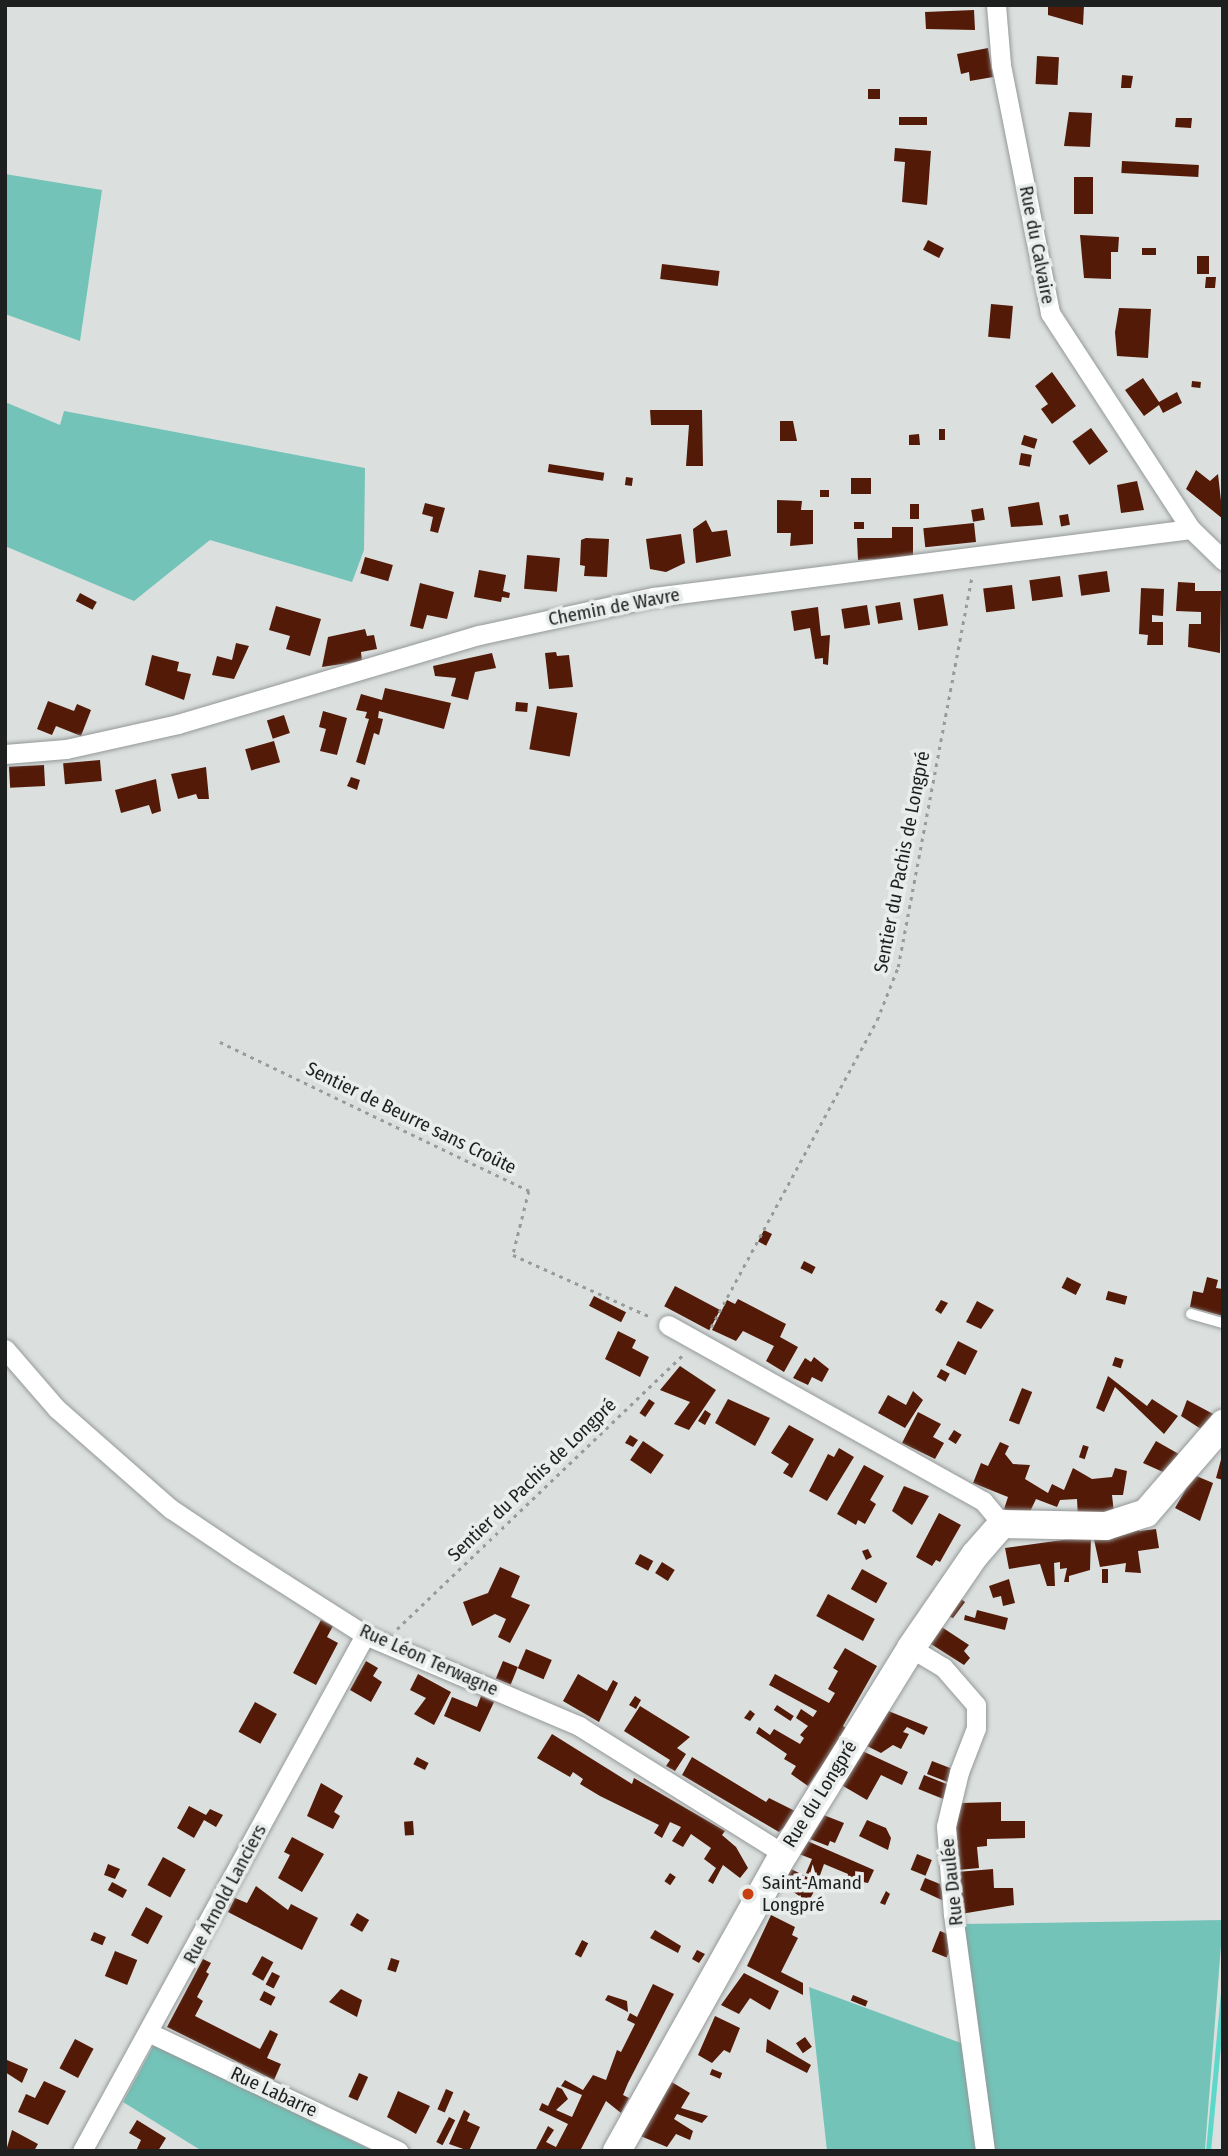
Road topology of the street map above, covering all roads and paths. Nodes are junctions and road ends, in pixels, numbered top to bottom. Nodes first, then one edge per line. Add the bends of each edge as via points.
1 (996, 5) edge
2 (1191, 529) junction
3 (976, 554) junction
4 (1223, 560) edge
5 (5, 754) edge
6 (220, 1042) dead end
7 (1191, 1314) dead end
8 (1223, 1323) edge
9 (668, 1325) joint
10 (701, 1341) junction
11 (5, 1349) edge
12 (1223, 1424) edge
13 (1002, 1524) junction
14 (365, 1635) junction
15 (385, 1641) junction
16 (911, 1647) junction
17 (784, 1854) junction
18 (150, 2033) junction
19 (82, 2151) edge
20 (398, 2151) edge
21 (617, 2151) edge
22 (985, 2151) edge

1 - 2 street, Rue du Calvaire via 1001,65 1050,313
2 - 3 street, Chemin de Wavre
2 - 4 street
3 - 5 street, Chemin de Wavre via 654,597 479,635 178,723 66,748
3 - 10 path, Sentier du Pachis de Longpré via 898,967 877,1020
6 - 9 path, Sentier de Beurre sans Croûte via 529,1191 513,1255
7 - 8 lane
9 - 10 street
10 - 13 street via 983,1500
10 - 15 path, Sentier du Pachis de Longpré
11 - 14 street, Rue Léon Terwagne via 57,1409 171,1509
12 - 13 street via 1146,1513 1106,1526
13 - 16 street, Rue du Longpré
14 - 15 street, Rue Léon Terwagne
14 - 18 street, Rue Arnold Lanciers
15 - 17 street, Rue Léon Terwagne via 579,1726
16 - 17 street, Rue du Longpré
16 - 22 street, Rue Daulée via 943,1667 976,1705 976,1728 946,1826 953,1914
17 - 21 street, Rue du Longpré
18 - 19 street, Rue Arnold Lanciers
18 - 20 street, Rue Labarre

